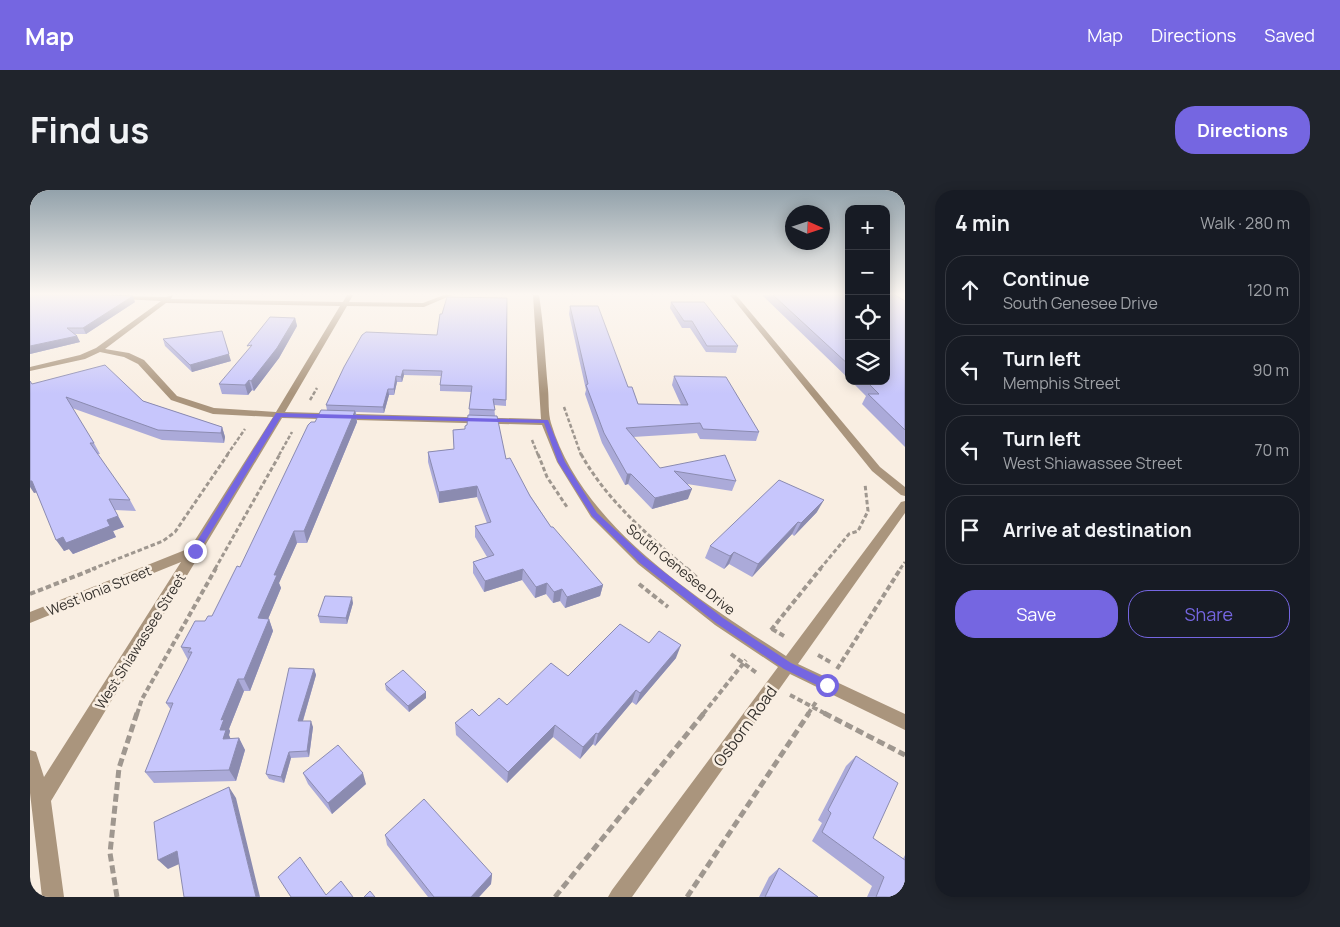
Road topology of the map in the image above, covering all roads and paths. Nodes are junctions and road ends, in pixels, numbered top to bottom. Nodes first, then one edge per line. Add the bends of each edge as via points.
1 (128, 328) edge
2 (330, 328) edge
3 (539, 328) edge
4 (760, 328) edge
5 (99, 350) junction
6 (30, 369) edge
7 (321, 381) dead end
8 (563, 402) dead end
9 (256, 414) junction
10 (279, 415) junction
11 (302, 415) junction
12 (546, 422) junction
13 (862, 478) dead end
14 (905, 493) edge
15 (905, 505) edge
16 (195, 551) junction
17 (905, 562) edge
18 (699, 580) dead end
19 (30, 594) edge
20 (30, 618) edge
21 (766, 626) dead end
22 (772, 629) junction
23 (758, 646) junction
24 (802, 646) junction
25 (788, 666) junction
26 (838, 667) junction
27 (847, 671) dead end
28 (827, 685) junction
29 (905, 722) edge
30 (30, 758) edge
31 (42, 799) junction
32 (53, 897) edge
33 (117, 897) edge
34 (554, 897) edge
35 (619, 897) edge
36 (687, 897) edge

1 - 5 street
2 - 10 street, West Shiawassee Street
3 - 12 street, South Genesee Drive
4 - 14 street via 876,468
5 - 6 street
5 - 9 street via 126,355 141,362 174,398 213,411
7 - 11 path
8 - 18 path via 581,455 601,487 630,519
9 - 10 street
9 - 19 path via 175,532 162,541
10 - 11 street
10 - 16 street, West Shiawassee Street
11 - 12 street
11 - 33 path via 142,699 119,768 110,853
12 - 23 street, South Genesee Drive via 562,462 594,514 643,560 720,621
13 - 22 path via 866,485 868,511 858,531 849,534
15 - 24 street, Osborn Road
16 - 20 street, West Ionia Street
16 - 31 street, West Shiawassee Street
17 - 26 path
21 - 22 path
22 - 23 path
22 - 24 path
23 - 25 street, South Genesee Drive
23 - 34 path
24 - 25 street, Osborn Road
24 - 26 path
25 - 28 street, South Genesee Drive
25 - 35 street, Osborn Road
26 - 27 path
26 - 28 path
28 - 29 street, South Genesee Drive
28 - 36 path
30 - 31 street
31 - 32 street

